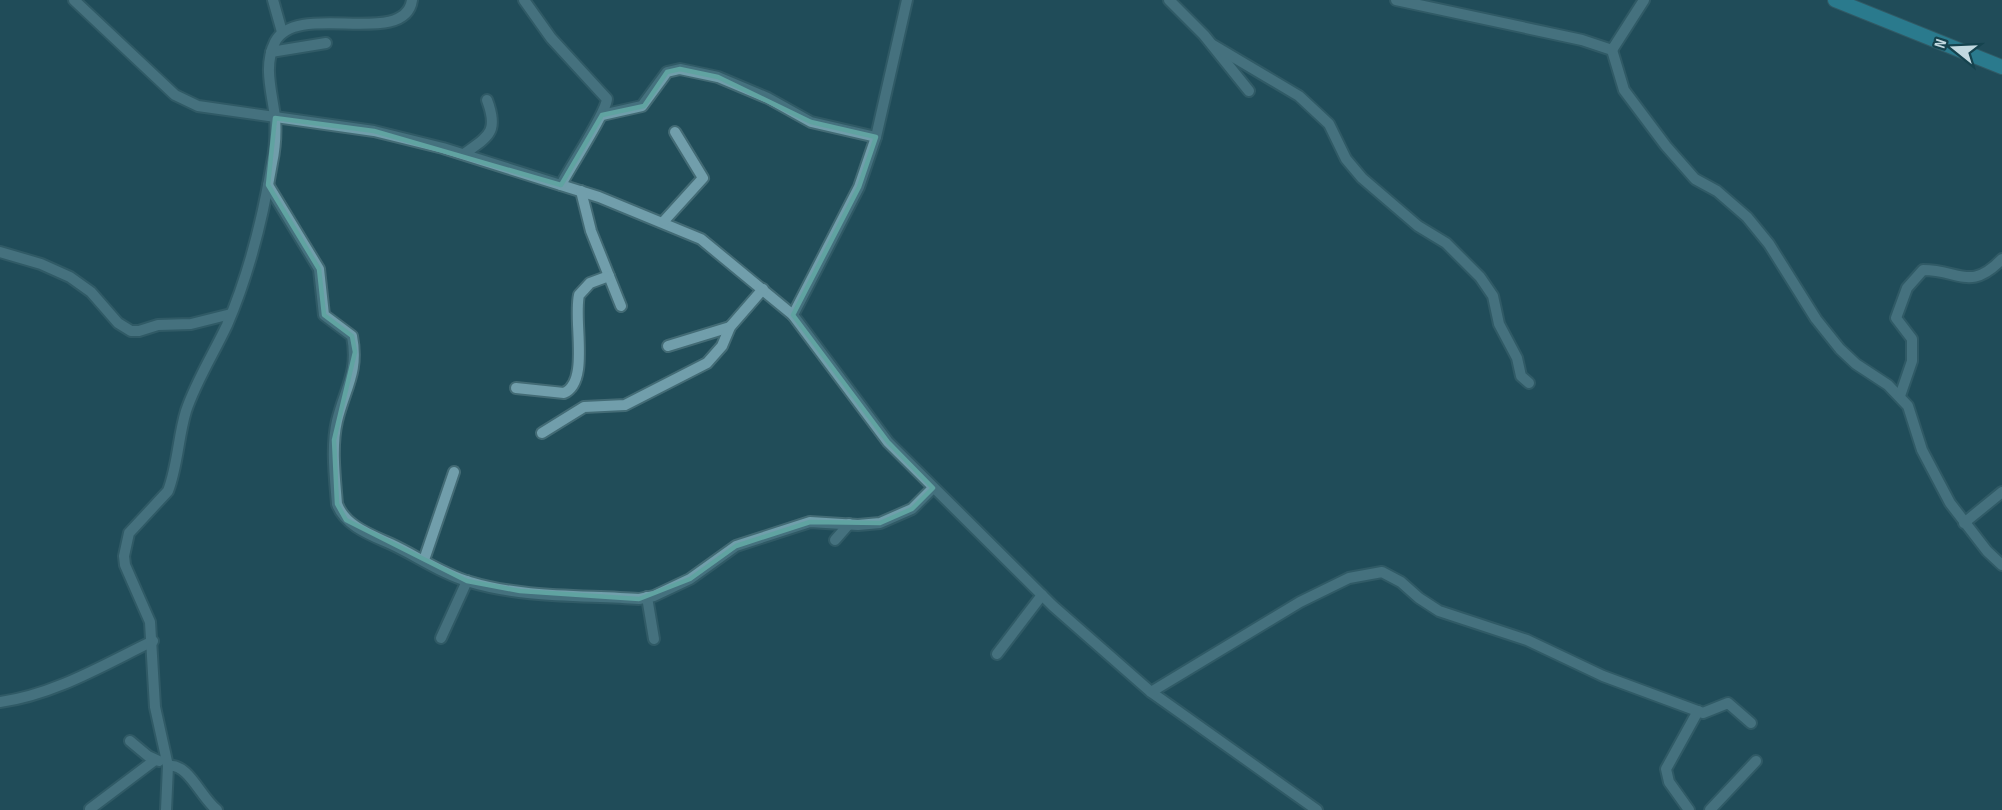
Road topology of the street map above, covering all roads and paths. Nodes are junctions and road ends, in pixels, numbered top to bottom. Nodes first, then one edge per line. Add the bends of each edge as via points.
1 (74, 0) edge
2 (273, 0) edge
3 (412, 0) edge
4 (525, 0) edge
5 (908, 0) edge
6 (1169, 0) edge
7 (1396, 0) edge
8 (1644, 0) edge
9 (1835, 0) edge
10 (282, 32) junction
11 (326, 42) dead end
12 (1213, 45) junction
13 (1612, 50) junction
14 (272, 52) junction
15 (2002, 67) edge
16 (1249, 91) dead end
17 (487, 100) dead end
18 (602, 115) junction
19 (275, 118) junction
20 (675, 132) dead end
21 (876, 137) junction
22 (464, 154) junction
23 (561, 184) junction
24 (268, 185) junction
25 (581, 191) junction
26 (664, 221) junction
27 (0, 252) edge
28 (2002, 259) edge
29 (609, 276) junction
30 (763, 289) junction
31 (621, 306) dead end
32 (231, 314) junction
33 (793, 315) junction
34 (730, 327) junction
35 (668, 346) dead end
36 (1529, 383) dead end
37 (516, 388) dead end
38 (1900, 396) junction
39 (542, 433) dead end
40 (454, 472) dead end
41 (933, 488) junction
42 (2002, 492) edge
43 (1964, 523) junction
44 (849, 524) junction
45 (835, 540) dead end
46 (424, 560) junction
47 (2002, 565) edge
48 (467, 581) junction
49 (1042, 595) junction
50 (647, 597) junction
51 (441, 638) dead end
52 (654, 639) dead end
53 (153, 641) junction
54 (997, 654) dead end
55 (1151, 692) junction
56 (0, 702) edge
57 (1698, 711) junction
58 (1751, 723) dead end
59 (130, 741) dead end
60 (155, 760) junction
61 (1756, 761) dead end
62 (168, 764) junction
63 (90, 809) edge
64 (166, 810) edge
65 (217, 810) edge
66 (1317, 810) edge
67 (1689, 810) edge
68 (1710, 810) edge

1 - 19 street via 175,95 198,106
2 - 10 street
3 - 10 street via 404,13 381,23 328,21
4 - 18 street via 550,38 607,99
5 - 21 street
6 - 12 street
7 - 13 street
8 - 13 street
9 - 15 main road
10 - 14 street
11 - 14 street
12 - 16 street
12 - 36 street via 1299,96 1329,124 1346,159 1362,178 1418,226 1446,243 1480,277 1493,296 1499,324 1517,358 1521,376
13 - 38 street via 1624,90 1672,154 1695,179 1717,191 1747,217 1840,349
14 - 19 street via 268,78
17 - 22 street via 492,128 486,138
18 - 21 street via 642,106 667,72 680,69 718,77 811,122
18 - 23 street
19 - 22 street via 374,131
19 - 24 street
20 - 26 street via 703,178
21 - 33 street via 855,195
22 - 23 street
23 - 25 street
24 - 32 street via 250,260
24 - 46 street via 319,269 324,315 352,336 354,365 334,440 340,513 365,532
25 - 26 street
25 - 29 street via 591,231
26 - 30 street via 701,239
27 - 32 street via 70,277 131,331 191,324
28 - 38 street via 1990,271 1972,279 1923,270 1907,288 1896,318 1912,339 1912,361
29 - 31 street
29 - 37 street via 590,283 579,296 579,376 571,390 564,393
30 - 33 street
30 - 34 street
32 - 53 street via 187,410 168,491 136,524 125,545 125,565 150,622
33 - 41 street via 888,442
34 - 35 street
34 - 39 street via 717,354 694,370 625,405 584,407
38 - 43 street via 1908,406 1931,468
40 - 46 street
41 - 44 street via 899,516 880,523
41 - 49 street
42 - 43 street
43 - 47 street
44 - 45 street
44 - 50 street via 810,522 736,546 690,579
46 - 48 street
48 - 50 street via 520,591
48 - 51 street
49 - 54 street
49 - 55 street
50 - 52 street
53 - 56 street via 74,679
53 - 62 street via 155,707
55 - 57 street via 1300,602 1349,578 1382,572 1439,611 1527,640 1603,676
55 - 66 street
57 - 58 street via 1711,711 1728,703
57 - 67 street via 1666,770
59 - 60 street
60 - 62 street
60 - 63 street
61 - 68 street
62 - 64 street
62 - 65 street via 183,768

